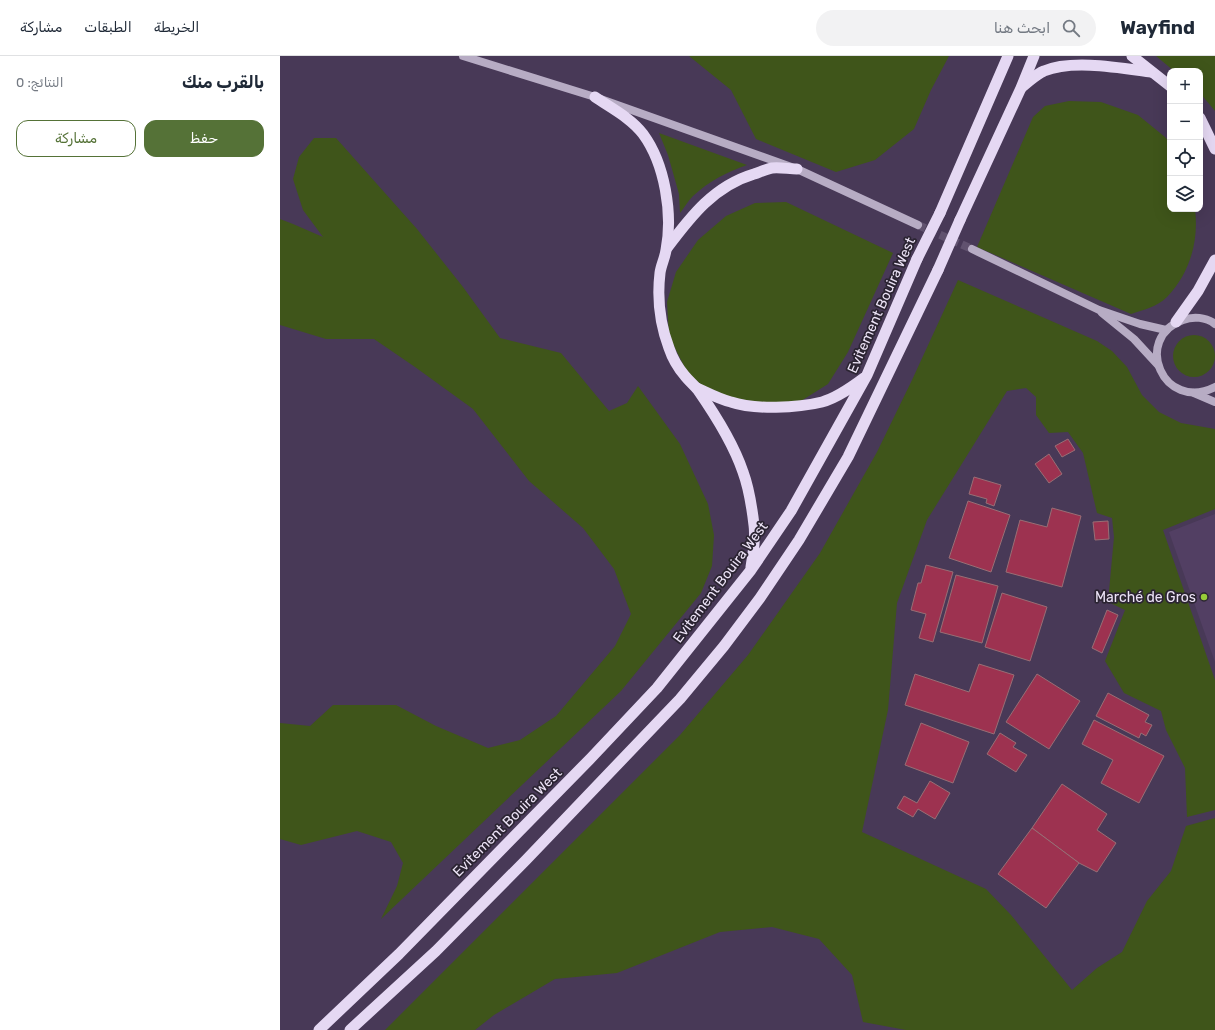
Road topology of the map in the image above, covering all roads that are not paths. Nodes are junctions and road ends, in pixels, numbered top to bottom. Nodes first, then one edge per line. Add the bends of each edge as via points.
1 (463, 56) edge
2 (1008, 56) edge
3 (1034, 56) edge
4 (1132, 56) edge
5 (1151, 72) junction
6 (1167, 84) edge
7 (1021, 88) junction
8 (595, 97) junction
9 (1203, 124) edge
10 (1215, 150) edge
11 (797, 169) junction
12 (918, 225) tunnel mouth
13 (666, 249) junction
14 (972, 249) tunnel mouth
15 (1215, 260) edge
16 (1099, 310) junction
17 (1176, 322) junction
18 (1215, 324) edge
19 (1166, 330) junction
20 (1158, 364) junction
21 (867, 375) junction
22 (1215, 387) edge
23 (697, 388) junction
24 (1194, 393) junction
25 (1215, 402) edge
26 (751, 570) junction
27 (319, 1030) edge
28 (350, 1030) edge

1 - 8 main road
2 - 21 highway, Evitement Bouira West, bridge
3 - 7 highway
4 - 5 highway
5 - 6 highway
5 - 7 highway via 1065,65 1043,71
7 - 28 highway, bridge via 938,270 848,457 799,540 760,598 680,699 436,951
8 - 11 main road
8 - 13 highway via 630,120 643,134 655,155 669,212
9 - 10 highway
11 - 12 main road
11 - 13 highway via 772,168 727,186 704,203
13 - 23 highway via 660,273 662,328 669,350 685,376
14 - 16 main road
15 - 17 highway
16 - 19 main road
16 - 20 main road via 1134,339
17 - 18 main road via 1188,318 1201,318
17 - 19 main road
19 - 20 main road via 1159,340
20 - 24 main road via 1162,376 1171,385 1181,391
21 - 23 highway via 840,394 822,402 789,407 757,408 731,403
21 - 26 highway, Evitement Bouira West via 791,511
22 - 24 main road
23 - 26 highway via 730,444 743,472 754,526
24 - 25 main road
26 - 27 highway, Evitement Bouira West via 657,688 607,742 398,954

